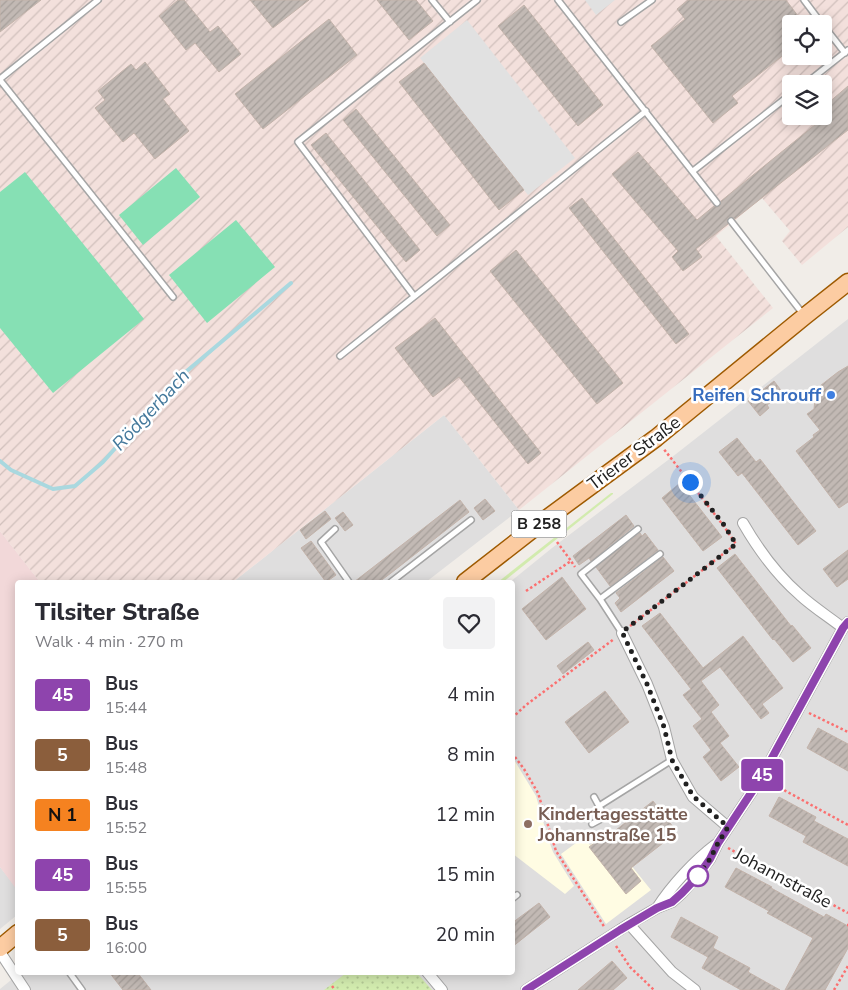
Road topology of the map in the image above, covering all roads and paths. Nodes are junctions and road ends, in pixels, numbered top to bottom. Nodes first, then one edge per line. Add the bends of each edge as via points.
1 (98, 0) edge
2 (432, 0) edge
3 (477, 0) edge
4 (558, 0) edge
5 (652, 0) edge
6 (804, 0) edge
7 (815, 15) edge
8 (450, 22) junction
9 (622, 22) dead end
10 (832, 35) edge
11 (846, 51) edge
12 (816, 75) edge
13 (0, 80) edge
14 (782, 101) edge
15 (646, 111) junction
16 (693, 171) junction
17 (718, 203) dead end
18 (731, 221) dead end
19 (848, 282) edge
20 (414, 296) junction
21 (173, 297) dead end
22 (804, 316) junction
23 (340, 356) dead end
24 (656, 438) junction
25 (471, 520) dead end
26 (743, 523) dead end
27 (335, 529) dead end
28 (638, 529) dead end
29 (557, 542) dead end
30 (660, 554) dead end
31 (571, 561) junction
32 (581, 574) junction
33 (348, 580) edge
34 (394, 580) edge
35 (468, 580) edge
36 (526, 591) dead end
37 (600, 600) junction
38 (846, 625) edge
39 (622, 632) junction
40 (799, 708) junction
41 (515, 715) edge
42 (848, 732) edge
43 (515, 757) edge
44 (672, 760) junction
45 (761, 778) junction
46 (594, 797) dead end
47 (599, 806) junction
48 (592, 824) dead end
49 (848, 825) edge
50 (728, 827) junction
51 (718, 843) junction
52 (848, 913) edge
53 (629, 924) junction
54 (15, 936) edge
55 (610, 936) junction
56 (0, 948) edge
57 (0, 952) edge
58 (848, 966) edge
59 (15, 975) edge
60 (15, 975) edge
61 (71, 975) edge
62 (430, 975) edge
63 (332, 986) dead end
64 (25, 990) edge
65 (82, 990) edge
66 (335, 990) edge
67 (442, 990) edge
68 (526, 990) edge
69 (654, 990) edge
70 (695, 990) edge
71 (834, 990) edge

1 - 13 lane
2 - 8 lane
3 - 8 lane
4 - 15 lane
5 - 9 lane
6 - 7 lane
8 - 20 lane via 298,142
10 - 11 lane
11 - 12 lane
13 - 21 lane
14 - 16 lane
15 - 16 lane
15 - 20 lane
16 - 17 lane
18 - 22 lane
19 - 22 main road, Trierer Straße / B 258
20 - 23 lane
22 - 24 main road, Trierer Straße / B 258
24 - 35 main road, Trierer Straße / B 258
24 - 39 path via 736,544
25 - 34 lane
26 - 38 street via 754,543 800,596
27 - 33 lane via 321,542
28 - 32 lane
29 - 31 path
30 - 37 lane
31 - 32 path
31 - 36 path
32 - 37 lane
37 - 39 lane
38 - 40 street, Johannstraße
39 - 41 path
39 - 44 street via 664,727
40 - 42 path
40 - 45 street, Johannstraße
43 - 55 path via 538,793 556,851
44 - 47 lane
44 - 50 street via 693,796
45 - 49 path
45 - 50 street, Johannstraße
46 - 47 lane
47 - 48 lane via 605,817
50 - 51 street, Johannstraße
51 - 52 path, Johannstraße
51 - 53 street, Johannstraße via 695,862 657,908
53 - 55 street, Johannstraße
53 - 70 street via 672,972
54 - 56 main road
55 - 68 street, Johannstraße
55 - 69 path via 630,967
57 - 60 street
58 - 71 path
59 - 64 street
61 - 65 lane
62 - 67 street
63 - 66 path

